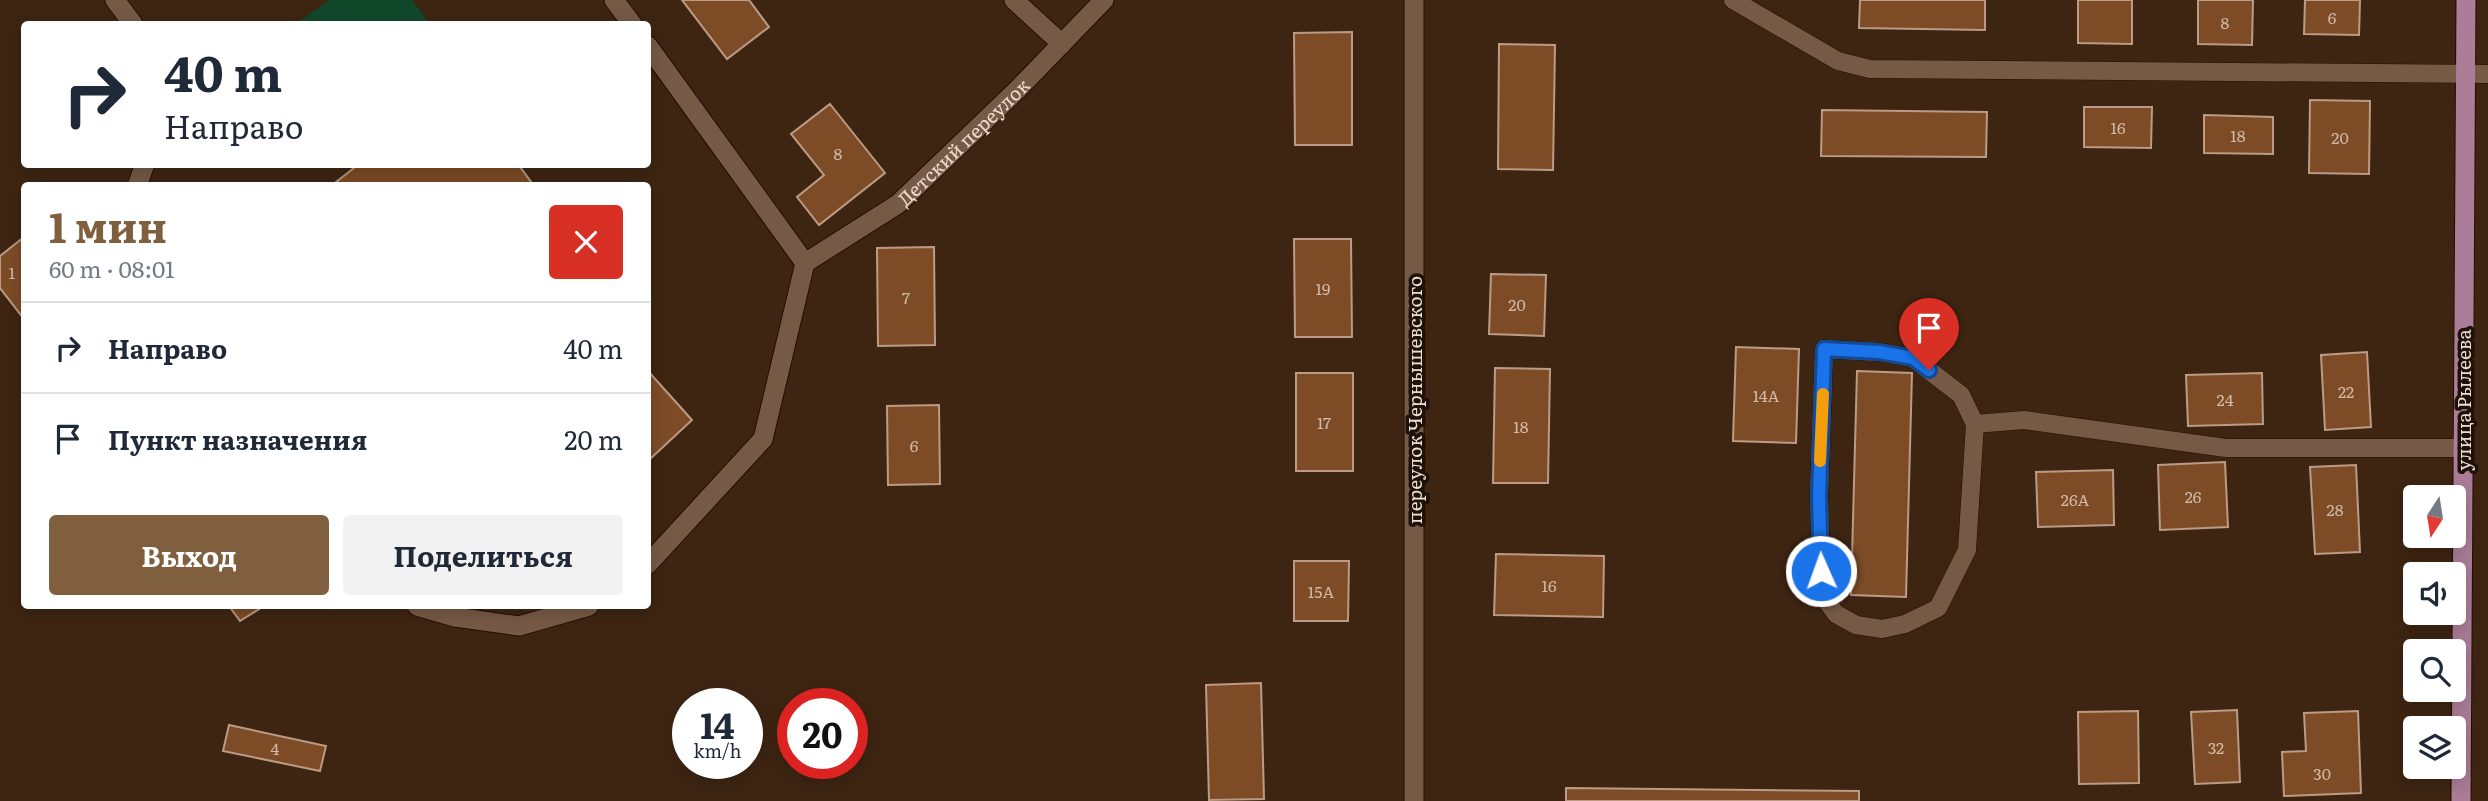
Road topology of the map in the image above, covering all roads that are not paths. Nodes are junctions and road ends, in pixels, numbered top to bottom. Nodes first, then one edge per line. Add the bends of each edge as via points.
1 (115, 0) edge
2 (614, 0) edge
3 (1014, 0) edge
4 (1104, 0) edge
5 (1414, 0) edge
6 (1733, 0) edge
7 (2466, 0) edge
8 (131, 21) edge
9 (630, 21) edge
10 (1062, 44) junction
11 (651, 50) edge
12 (2465, 74) junction
13 (2488, 74) edge
14 (805, 263) junction
15 (1975, 424) junction
16 (2463, 448) junction
17 (651, 561) edge
18 (427, 609) edge
19 (578, 609) edge
20 (1414, 801) edge
21 (2461, 801) edge

1 - 8 street
2 - 9 street
3 - 10 street
4 - 10 street, Детский переулок
5 - 20 street, переулок Чернышевского
6 - 12 lane via 1838,61 1870,69
7 - 12 main road, улица Рылеева
10 - 14 street, Детский переулок via 898,204
11 - 14 street
12 - 13 lane
12 - 16 main road, улица Рылеева
14 - 17 street via 763,439
15 - 15 lane via 1961,395 1913,358 1824,349 1819,496 1822,595 1836,614 1856,625 1882,629 1938,608 1967,550
15 - 16 lane via 2024,419 2226,448
16 - 21 main road, улица Рылеева
18 - 19 street via 519,626

